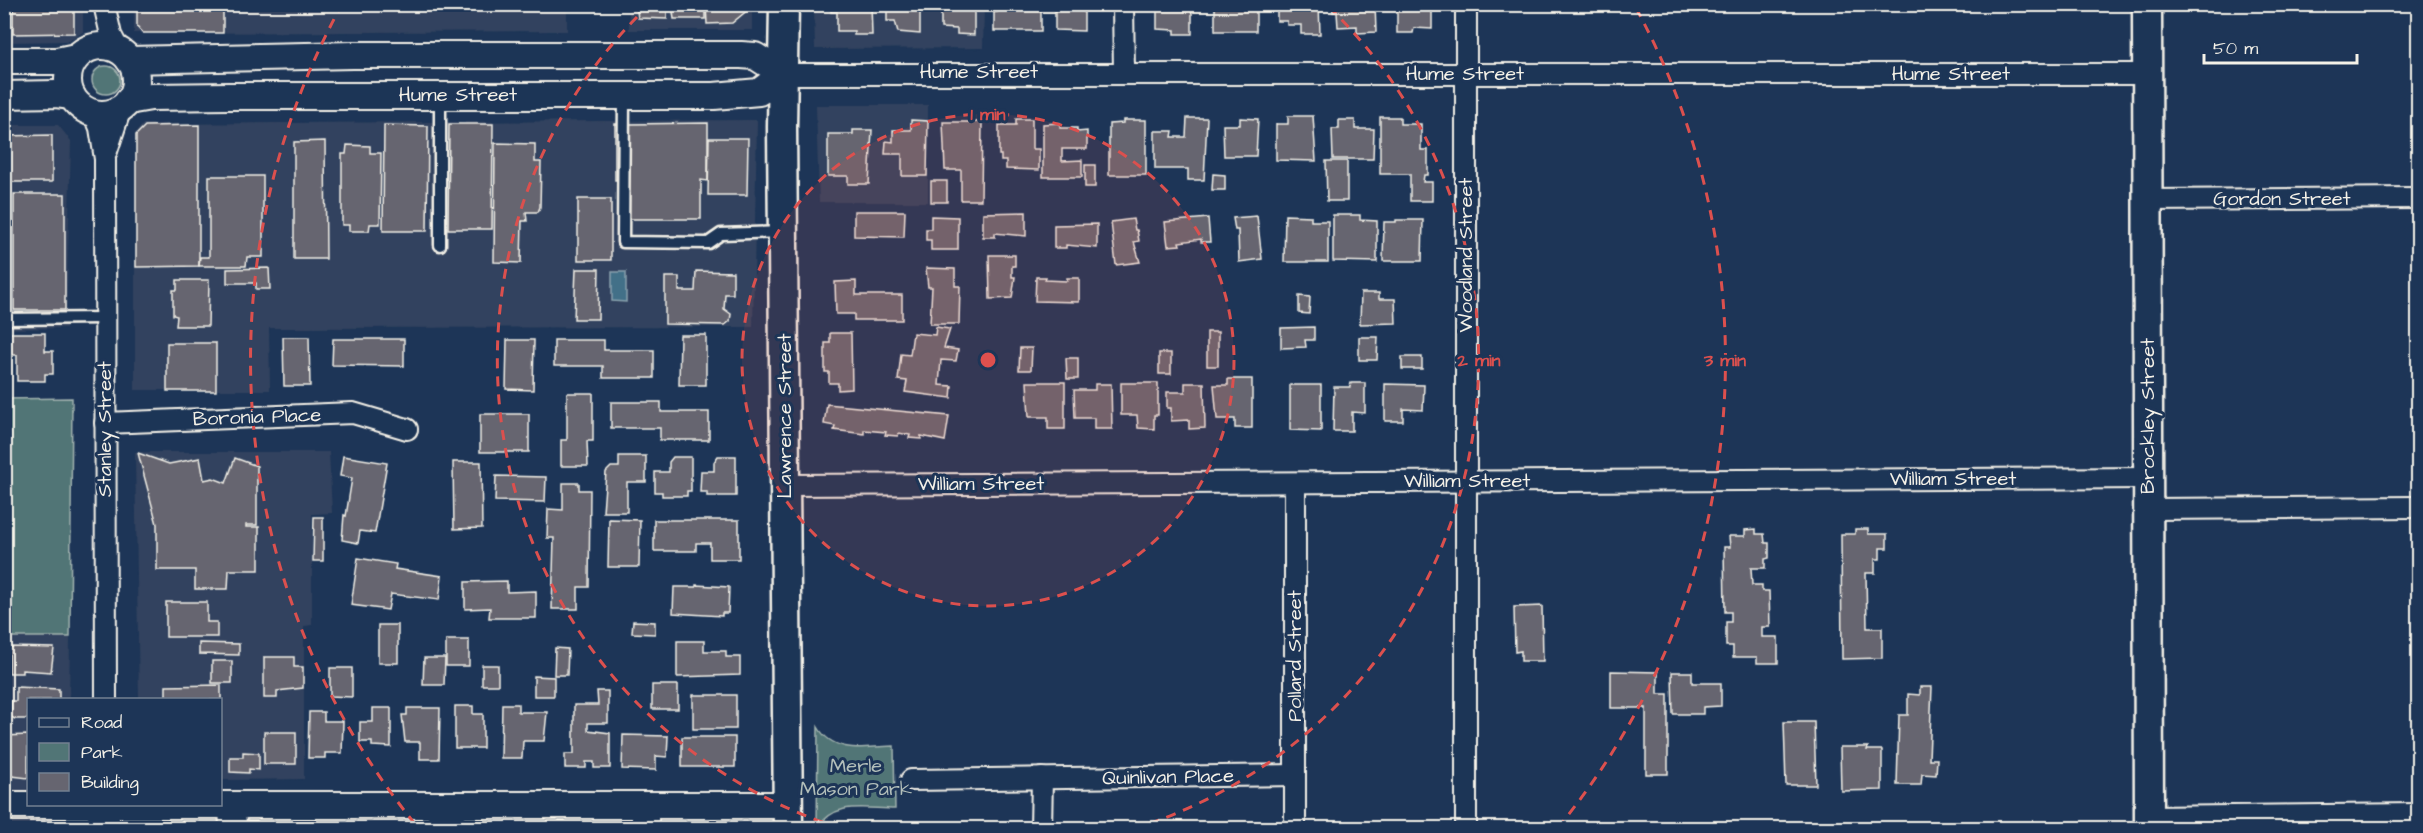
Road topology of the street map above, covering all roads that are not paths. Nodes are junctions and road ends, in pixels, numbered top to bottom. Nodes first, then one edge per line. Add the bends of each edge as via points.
1 (104, 4) edge
2 (784, 4) edge
3 (1123, 4) edge
4 (1466, 4) edge
5 (2147, 4) edge
6 (535, 54) junction
7 (713, 55) junction
8 (125, 56) junction
9 (76, 57) junction
10 (291, 58) junction
11 (4, 61) edge
12 (1124, 72) junction
13 (783, 74) junction
14 (1466, 74) junction
15 (2147, 74) junction
16 (536, 94) junction
17 (4, 95) edge
18 (440, 95) junction
19 (624, 95) junction
20 (72, 96) junction
21 (291, 96) junction
22 (714, 96) junction
23 (125, 104) junction
24 (94, 113) junction
25 (105, 159) junction
26 (2418, 198) edge
27 (2146, 200) junction
28 (784, 232) junction
29 (440, 245) dead end
30 (105, 318) junction
31 (4, 319) edge
32 (105, 423) junction
33 (407, 429) dead end
34 (2149, 478) junction
35 (1466, 481) junction
36 (1295, 483) junction
37 (786, 485) junction
38 (2418, 507) edge
39 (2149, 509) junction
40 (106, 698) edge
41 (1295, 775) junction
42 (1041, 778) junction
43 (911, 780) dead end
44 (18, 813) edge
45 (106, 813) edge
46 (2418, 814) edge
47 (233, 817) edge
48 (645, 817) edge
49 (788, 817) edge
50 (2149, 823) edge
51 (1041, 828) edge
52 (1295, 828) edge
53 (1466, 828) edge

1 - 8 street via 111,35
2 - 13 main road, Lawrence Street
3 - 12 street
4 - 14 street, Woodland Street
5 - 15 main road, Brockley Street
6 - 7 street, Hume Street
6 - 10 street, Hume Street
6 - 16 street
7 - 13 street, Hume Street via 755,56
7 - 22 street
8 - 9 street via 102,46
8 - 10 street, Hume Street
8 - 23 street via 135,81
9 - 11 street
9 - 20 street via 68,74
10 - 21 street
12 - 13 street, Hume Street
12 - 14 street, Hume Street
13 - 22 street, Hume Street via 759,92
13 - 28 main road, Lawrence Street
14 - 15 street, Hume Street
14 - 35 street, Woodland Street
15 - 27 main road, Brockley Street
16 - 18 street, Hume Street
16 - 19 street, Hume Street
17 - 20 street
18 - 21 street, Hume Street
18 - 29 lane
19 - 22 street, Hume Street
19 - 28 lane via 623,242 708,243 721,234
20 - 24 street
21 - 23 street, Hume Street via 151,97
23 - 24 street via 112,112
23 - 25 street, Stanley Street
24 - 25 street, Stanley Street
25 - 30 street, Stanley Street
26 - 27 street, Gordon Street
27 - 34 main road, Brockley Street
28 - 37 main road, Lawrence Street
30 - 31 lane
30 - 32 street, Stanley Street
32 - 33 street, Boronia Place via 353,413
32 - 40 street, Stanley Street
34 - 35 street, William Street
34 - 39 main road, Brockley Street
35 - 36 street, William Street
35 - 53 street, Woodland Street
36 - 37 street, William Street
36 - 41 street, Pollard Street
37 - 49 main road, Lawrence Street
38 - 39 street
39 - 50 main road, Brockley Street
41 - 42 street, Quinlivan Place
41 - 52 street, Pollard Street
42 - 43 street, Quinlivan Place
42 - 51 street
44 - 45 street
45 - 47 street
46 - 50 street
47 - 48 street
48 - 49 street

